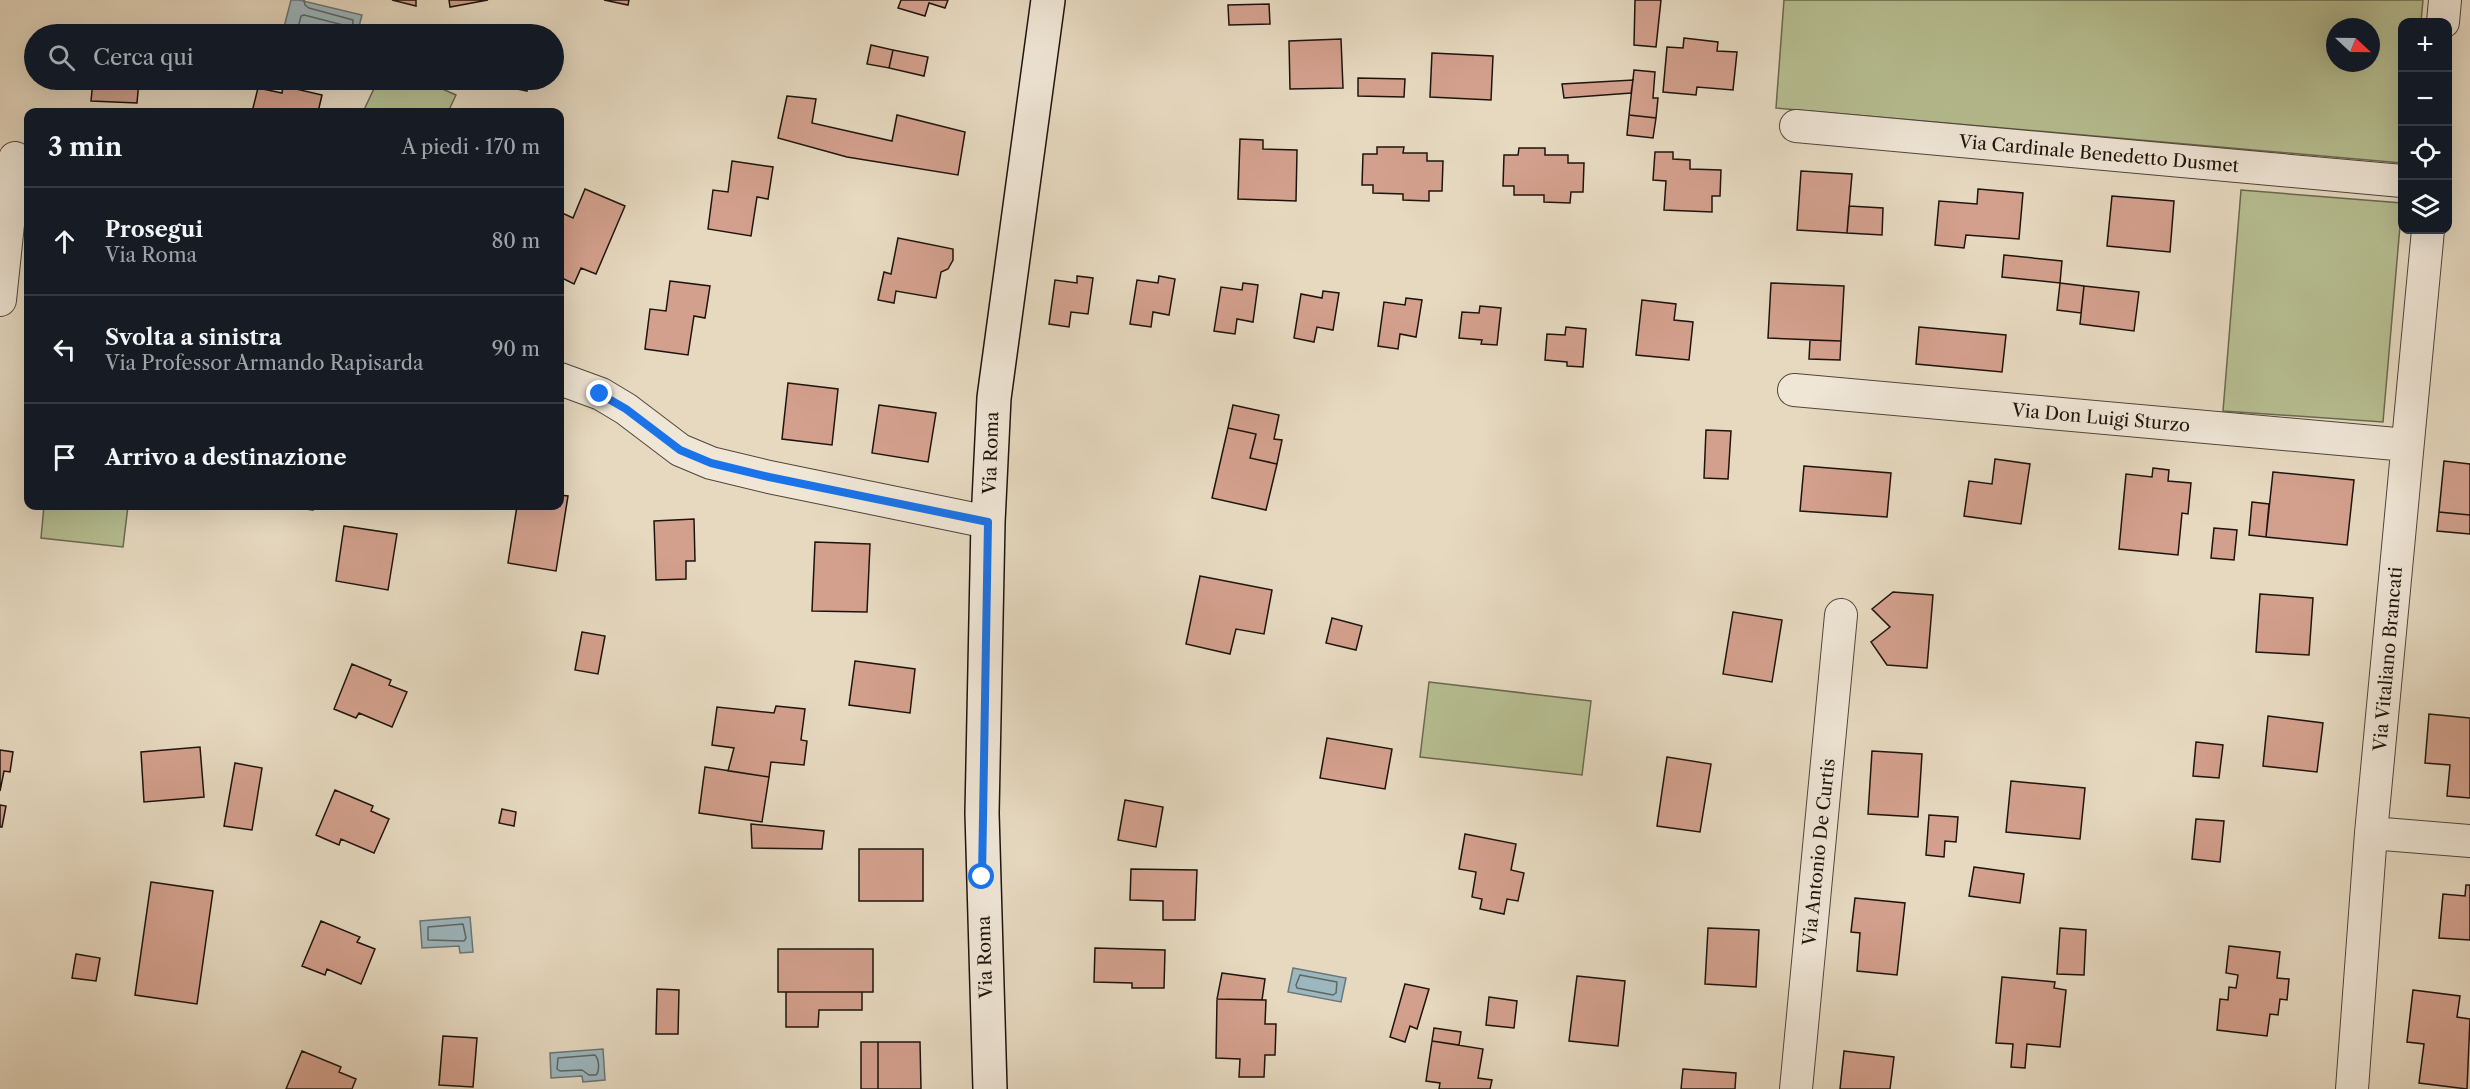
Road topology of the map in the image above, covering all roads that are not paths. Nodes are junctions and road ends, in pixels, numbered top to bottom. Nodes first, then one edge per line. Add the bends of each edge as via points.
1 (1048, 0) edge
2 (2445, 0) edge
3 (2444, 18) edge
4 (1796, 126) dead end
5 (15, 157) edge
6 (2398, 181) edge
7 (2428, 234) edge
8 (0, 300) edge
9 (564, 380) edge
10 (1794, 390) dead end
11 (2407, 445) junction
12 (988, 522) junction
13 (1841, 615) dead end
14 (2371, 833) junction
15 (2470, 841) edge
16 (990, 1089) edge
17 (1796, 1089) edge
18 (2352, 1089) edge

1 - 12 main road, Via Roma via 994,398
2 - 3 street
4 - 6 street, Via Cardinale Benedetto Dusmet
5 - 8 street
7 - 11 street, Via Vitaliano Brancati
9 - 12 street via 600,394 680,450 711,463
10 - 11 street, Via Don Luigi Sturzo
11 - 14 street, Via Vitaliano Brancati
12 - 16 main road, Via Roma via 982,877
13 - 17 street, Via Antonio De Curtis
14 - 15 street
14 - 18 street, Via Vitaliano Brancati

